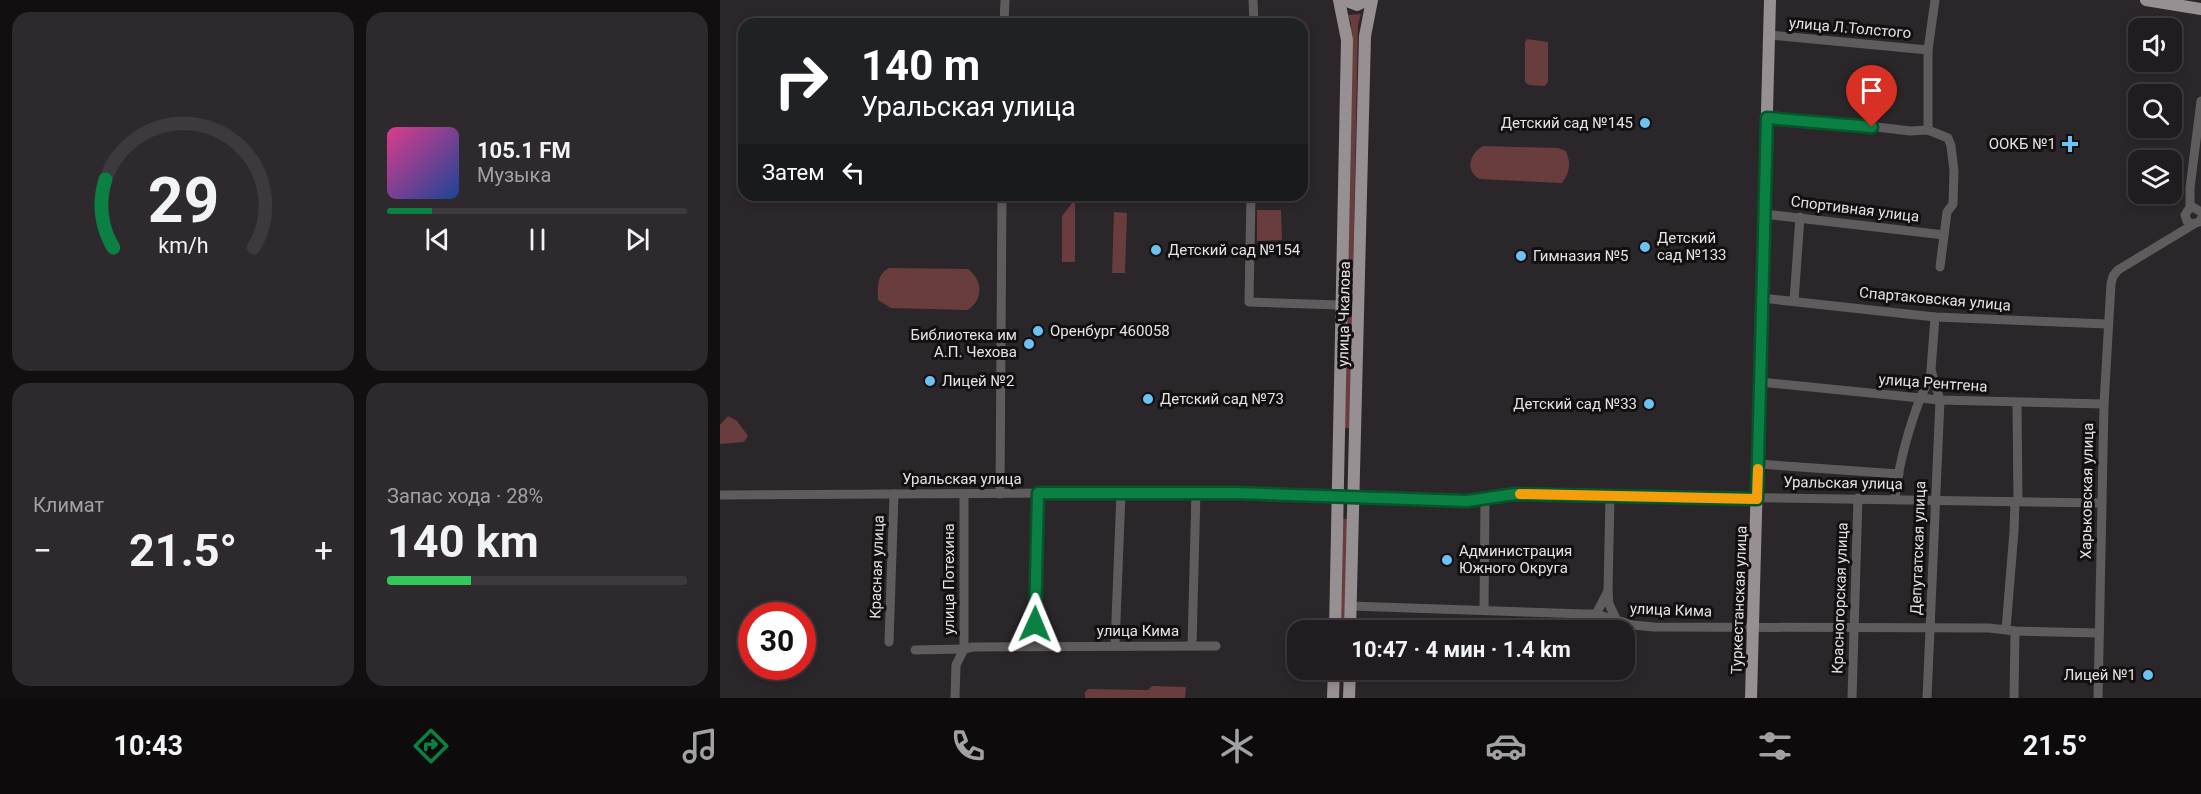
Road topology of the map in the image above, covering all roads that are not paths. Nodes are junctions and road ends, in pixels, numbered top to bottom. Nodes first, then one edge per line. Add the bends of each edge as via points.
1 (1005, 0) edge
2 (1253, 0) edge
3 (1340, 0) edge
4 (1344, 0) edge
5 (1367, 0) edge
6 (1372, 0) edge
7 (1770, 0) edge
8 (1935, 0) edge
9 (2146, 0) edge
10 (2201, 9) edge
11 (1005, 18) edge
12 (1254, 18) edge
13 (1769, 35) junction
14 (1928, 50) junction
15 (2201, 101) edge
16 (1767, 118) junction
17 (1928, 130) junction
18 (1002, 201) edge
19 (1251, 201) edge
20 (2188, 212) junction
21 (2201, 212) edge
22 (1764, 214) junction
23 (1800, 218) junction
24 (2197, 221) edge
25 (1944, 235) junction
26 (2172, 237) junction
27 (1941, 267) dead end
28 (1761, 298) junction
29 (1794, 301) junction
30 (1340, 305) junction
31 (1935, 317) junction
32 (2107, 324) junction
33 (1932, 370) junction
34 (1760, 382) junction
35 (1920, 398) junction
36 (1940, 400) junction
37 (2017, 403) junction
38 (2104, 404) junction
39 (1339, 433) junction
40 (1356, 433) junction
41 (1758, 464) junction
42 (1899, 474) junction
43 (1196, 492) junction
44 (1038, 493) junction
45 (1121, 493) junction
46 (894, 494) junction
47 (964, 494) junction
48 (1000, 494) junction
49 (720, 495) edge
50 (1337, 496) junction
51 (1610, 496) junction
52 (1354, 497) junction
53 (1858, 498) junction
54 (1757, 499) junction
55 (1895, 499) junction
56 (1485, 500) junction
57 (1935, 500) junction
58 (2016, 501) junction
59 (2102, 503) junction
60 (1608, 591) junction
61 (1351, 606) junction
62 (1484, 610) junction
63 (1596, 615) junction
64 (1335, 620) edge
65 (1350, 620) edge
66 (1614, 620) edge
67 (1617, 620) edge
68 (1635, 624) edge
69 (1753, 627) junction
70 (1854, 627) junction
71 (1930, 628) junction
72 (2010, 630) junction
73 (2099, 633) junction
74 (890, 642) dead end
75 (1115, 645) junction
76 (1034, 646) junction
77 (1192, 646) junction
78 (1216, 646) dead end
79 (964, 649) junction
80 (915, 650) dead end
81 (1334, 680) edge
82 (1350, 680) edge
83 (955, 698) edge
84 (1333, 698) edge
85 (1349, 698) edge
86 (1751, 698) edge
87 (1852, 698) edge
88 (1927, 698) edge
89 (2014, 698) edge
90 (2098, 698) edge

1 - 11 street
2 - 12 street
3 - 30 main road, улица Чкалова via 1347,40
4 - 5 main road via 1357,5
6 - 40 main road, улица Чкалова via 1365,36
7 - 13 main road, Туркестанская улица
8 - 14 street
9 - 10 main road
13 - 14 street, улица Л.Толстого
13 - 16 main road, Туркестанская улица
14 - 17 street
15 - 20 street
16 - 17 street
16 - 22 main road, Туркестанская улица
17 - 25 street via 1948,138 1952,146 1953,204 1947,213
18 - 48 street
19 - 30 street via 1249,302
20 - 21 street via 2196,208
20 - 24 street via 2187,221
20 - 26 street
22 - 23 street, Спортивная улица
22 - 28 main road, Туркестанская улица
23 - 25 street, Спортивная улица
23 - 29 street
24 - 26 street
25 - 27 street
26 - 32 street, Харьковская улица via 2113,276
28 - 29 street, Спартаковская улица
28 - 34 main road, Туркестанская улица
29 - 31 street, Спартаковская улица
30 - 39 main road, улица Чкалова
31 - 32 street, Спартаковская улица
31 - 33 street
32 - 38 street, Харьковская улица
33 - 35 street
33 - 36 street
34 - 35 street, улица Рентгена
34 - 41 main road, Туркестанская улица
35 - 36 street, улица Рентгена
35 - 42 street
36 - 37 street, улица Рентгена
36 - 57 street, Депутатская улица
37 - 38 street, улица Рентгена
37 - 58 street
38 - 59 street, Харьковская улица
39 - 40 main road
39 - 50 main road, улица Чкалова
40 - 52 main road, улица Чкалова
41 - 42 street
41 - 54 main road, Туркестанская улица
42 - 55 street
43 - 45 street, Уральская улица
43 - 50 street, Уральская улица
43 - 77 street
44 - 45 street, Уральская улица
44 - 48 street, Уральская улица
44 - 76 street
45 - 75 street
46 - 47 street, Уральская улица
46 - 49 street, Уральская улица
46 - 74 street, Красная улица
47 - 48 street, Уральская улица
47 - 79 street, улица Потехина
50 - 52 main road, Уральская улица
50 - 64 main road, улица Чкалова
51 - 54 street, Уральская улица
51 - 56 street, Уральская улица via 1515,494
51 - 60 street
52 - 56 street, Уральская улица
52 - 61 main road, улица Чкалова
53 - 54 street, Уральская улица
53 - 55 street, Уральская улица
53 - 70 street, Красногорская улица
54 - 69 main road, Туркестанская улица
55 - 57 street, Уральская улица
56 - 62 street
57 - 58 street, Уральская улица
57 - 71 street, Депутатская улица
58 - 59 street, Уральская улица
58 - 72 street
59 - 73 street, Харьковская улица
60 - 63 street
60 - 67 street
61 - 62 street, улица Кима
61 - 65 main road, улица Чкалова
62 - 63 street, улица Кима
63 - 66 street, улица Кима
68 - 69 street, улица Кима
69 - 70 street, улица Кима
69 - 86 main road, Туркестанская улица
70 - 71 street, улица Кима
70 - 87 street, Красногорская улица
71 - 72 street, улица Кима
71 - 88 street, Депутатская улица
72 - 73 street, улица Кима
72 - 89 street
73 - 90 street, Харьковская улица
75 - 76 street, улица Кима
75 - 77 street, улица Кима
76 - 79 street, улица Кима
77 - 78 street, улица Кима
79 - 80 street, улица Кима
79 - 83 street, улица Потехина via 956,665
81 - 84 main road
82 - 85 main road

